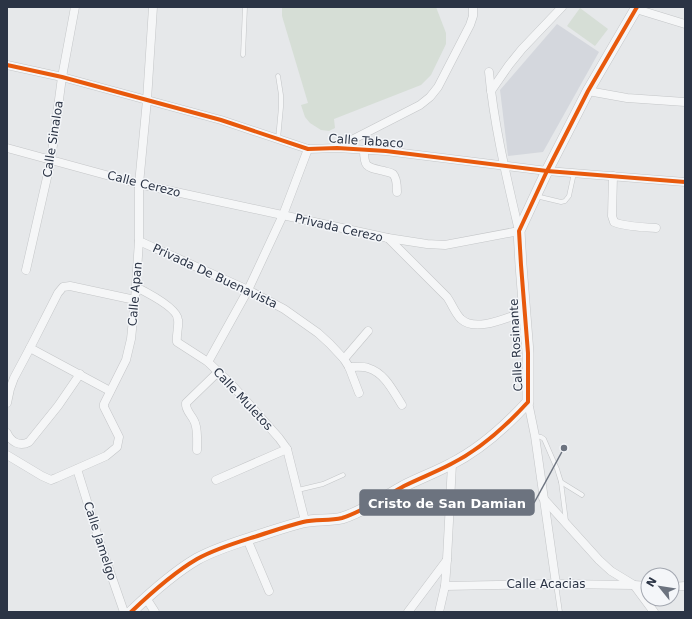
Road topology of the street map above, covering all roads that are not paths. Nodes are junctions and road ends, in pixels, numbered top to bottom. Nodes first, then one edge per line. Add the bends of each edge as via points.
1 (75, 7) edge
2 (153, 7) edge
3 (245, 7) edge
4 (473, 7) edge
5 (562, 7) edge
6 (637, 8) edge
7 (685, 24) edge
8 (243, 55) dead end
9 (7, 65) edge
10 (489, 72) dead end
11 (278, 76) dead end
12 (62, 77) junction
13 (491, 91) junction
14 (588, 91) junction
15 (147, 100) junction
16 (685, 102) edge
17 (278, 139) junction
18 (7, 148) edge
19 (337, 148) junction
20 (308, 149) junction
21 (364, 150) junction
22 (51, 160) junction
23 (504, 166) junction
24 (547, 171) junction
25 (574, 173) junction
26 (613, 176) junction
27 (685, 182) edge
28 (139, 184) junction
29 (397, 192) dead end
30 (535, 196) junction
31 (283, 215) junction
32 (656, 228) dead end
33 (519, 232) junction
34 (388, 238) junction
35 (139, 241) junction
36 (26, 270) dead end
37 (136, 286) junction
38 (248, 290) junction
39 (135, 300) junction
40 (524, 312) junction
41 (368, 331) dead end
42 (30, 348) junction
43 (344, 359) junction
44 (208, 362) junction
45 (349, 366) junction
46 (218, 372) junction
47 (80, 374) junction
48 (110, 391) junction
49 (359, 393) dead end
50 (528, 402) junction
51 (7, 403) edge
52 (402, 405) dead end
53 (7, 433) edge
54 (534, 436) junction
55 (288, 449) junction
56 (197, 450) dead end
57 (7, 455) edge
58 (452, 464) junction
59 (77, 469) junction
60 (343, 476) dead end
61 (216, 480) dead end
62 (561, 482) junction
63 (298, 490) junction
64 (582, 495) dead end
65 (543, 498) junction
66 (305, 521) junction
67 (566, 524) junction
68 (247, 539) junction
69 (447, 559) junction
70 (556, 584) junction
71 (634, 585) junction
72 (640, 585) edge
73 (444, 586) junction
74 (269, 591) dead end
75 (146, 598) junction
76 (124, 612) edge
77 (131, 612) edge
78 (155, 612) edge
79 (408, 612) edge
80 (439, 612) edge
81 (560, 612) edge
82 (654, 612) edge

1 - 12 street, Calle Sinaloa
2 - 15 street, Calle Apan
3 - 8 lane
4 - 19 street via 470,25 438,87 430,97 420,105
5 - 13 street via 522,49
6 - 7 street
6 - 14 street, Calle Rosinante
9 - 12 street, Calle Tabaco
10 - 13 street
11 - 17 lane via 281,107
12 - 15 street, Calle Tabaco
12 - 22 street, Calle Sinaloa
13 - 23 street
14 - 16 street via 626,98
14 - 24 street, Calle Rosinante
15 - 17 street, Calle Tabaco
15 - 28 street, Calle Apan
17 - 20 street, Calle Tabaco
18 - 22 street, Calle Cerezo
19 - 20 street, Calle Tabaco
19 - 21 street, Calle Tabaco
20 - 31 street
21 - 23 street, Calle Tabaco
21 - 29 street via 364,161 367,165 393,174
22 - 28 street, Calle Cerezo
22 - 36 street, Calle Sinaloa
23 - 24 street, Calle Tabaco
23 - 33 street
24 - 25 street, Calle Tabaco
24 - 30 street, Calle Rosinante
25 - 26 street, Calle Tabaco
25 - 30 lane via 569,196 564,201
26 - 27 street, Calle Tabaco
26 - 32 street via 614,222
28 - 31 street, Calle Cerezo
28 - 35 street, Calle Apan
30 - 33 street, Calle Rosinante
31 - 34 street, Privada Cerezo
31 - 38 street
33 - 34 street via 445,245
33 - 40 street, Calle Rosinante
34 - 40 street, Privada Cerezo via 447,297 456,314 465,322 474,325 484,324
35 - 37 street, Calle Apan
35 - 38 street, Privada De Buenavista
37 - 39 street, Calle Apan
37 - 44 street, Calle Muletos via 162,301 176,313 177,342
38 - 43 street, Privada De Buenavista via 284,309 318,333
38 - 44 street
39 - 42 street via 70,286 63,287
39 - 48 street, Calle Apan via 126,360
40 - 50 street, Calle Rosinante via 528,353
41 - 43 street
42 - 47 street
42 - 51 street via 11,383
43 - 45 street, Privada De Buenavista
44 - 46 street, Calle Muletos
45 - 49 street, Privada De Buenavista
45 - 52 street via 367,367 377,371 385,378
46 - 55 street, Calle Muletos
46 - 56 street via 186,403 196,425
47 - 48 street
47 - 53 street via 29,442 24,445 18,444 9,438
48 - 59 street, Calle Apan via 104,407 119,437 118,447 106,456
50 - 54 street
50 - 58 street, Calle Rosinante via 489,439
54 - 62 lane via 544,439
54 - 65 street
55 - 61 street
55 - 63 street, Calle Muletos
57 - 59 street, Calle Apan via 51,480
58 - 66 street, Calle Rosinante via 342,518
58 - 69 street
59 - 76 street, Calle Jamelgo
60 - 63 lane
62 - 64 lane
62 - 67 lane
63 - 66 street, Calle Muletos
65 - 67 street
65 - 70 street
66 - 68 street, Calle Rosinante
67 - 71 street via 611,571
68 - 74 street
68 - 75 street, Calle Rosinante via 199,558
69 - 73 street
69 - 79 street
70 - 71 street, Calle Acacias
70 - 73 street, Calle Acacias
70 - 81 lane
71 - 72 street, Calle Acacias
71 - 82 street
73 - 80 street
75 - 77 street, Calle Rosinante
75 - 78 street

